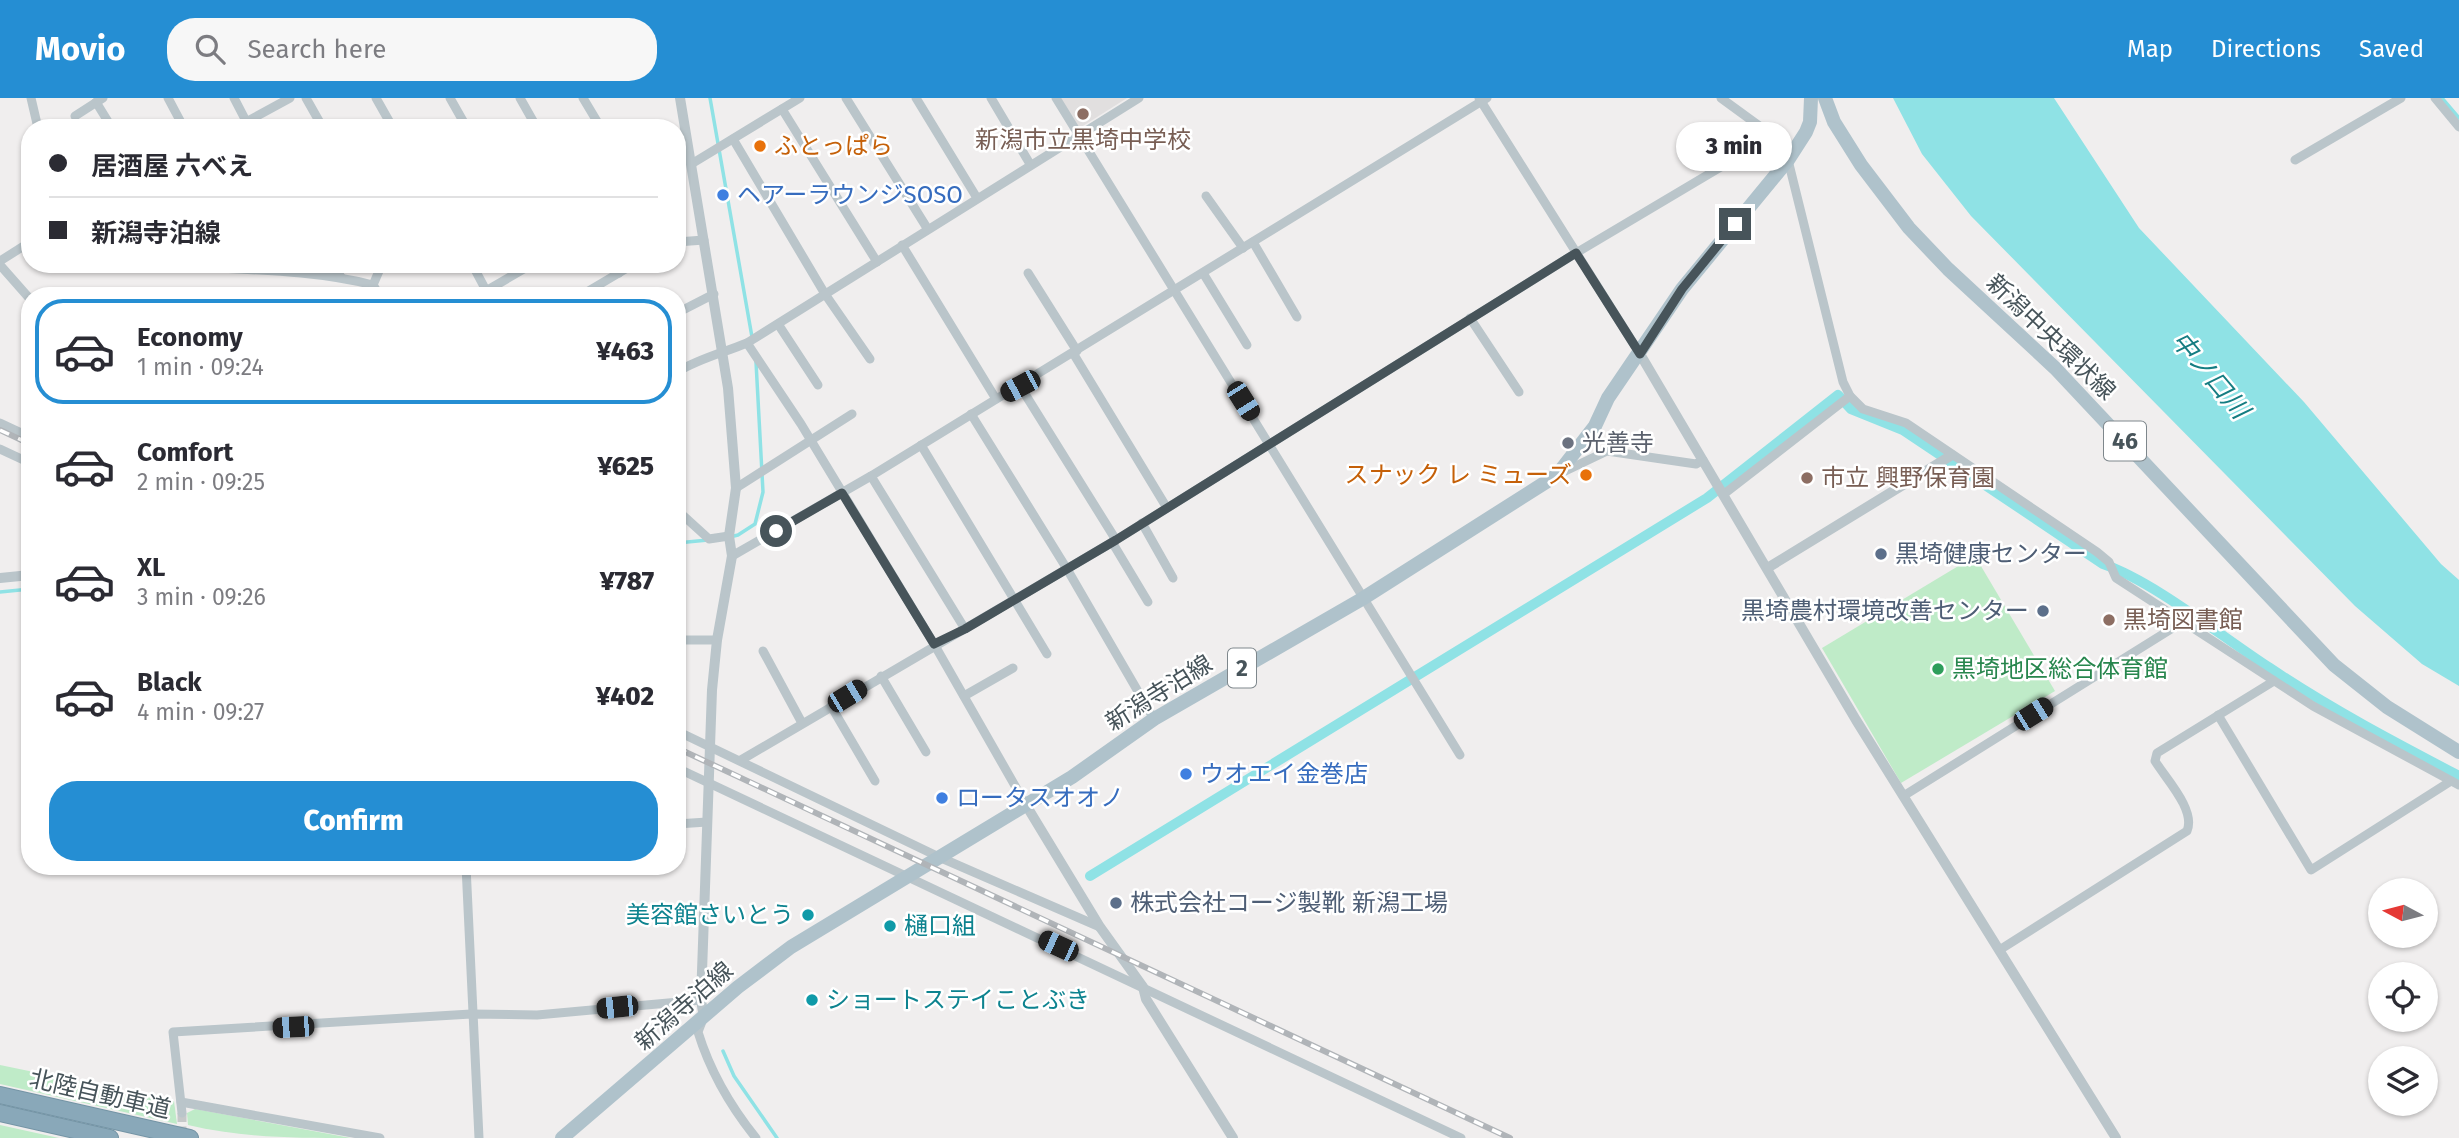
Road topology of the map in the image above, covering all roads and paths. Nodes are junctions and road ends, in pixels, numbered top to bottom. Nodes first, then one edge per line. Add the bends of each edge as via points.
1 (31, 98) edge
2 (167, 98) edge
3 (234, 98) edge
4 (290, 98) edge
5 (306, 98) edge
6 (376, 98) edge
7 (450, 98) edge
8 (520, 98) edge
9 (583, 98) edge
10 (680, 98) edge
11 (800, 98) edge
12 (846, 98) edge
13 (916, 98) edge
14 (991, 98) edge
15 (1056, 98) edge
16 (1139, 98) edge
17 (1721, 98) edge
18 (1811, 98) edge
19 (1825, 98) edge
20 (2400, 98) edge
21 (2435, 98) edge
22 (1483, 99) edge
23 (100, 100) edge
24 (782, 109) junction
25 (75, 116) dead end
26 (36, 119) edge
27 (108, 119) edge
28 (179, 119) edge
29 (245, 119) edge
30 (250, 119) edge
31 (318, 119) edge
32 (388, 119) edge
33 (462, 119) edge
34 (532, 119) edge
35 (596, 119) edge
36 (684, 119) edge
37 (2459, 127) edge
38 (686, 128) edge
39 (1079, 135) junction
40 (1773, 136) junction
41 (733, 139) junction
42 (1788, 159) junction
43 (2295, 160) dead end
44 (693, 163) junction
45 (1030, 164) junction
46 (1206, 197) dead end
47 (977, 198) junction
48 (927, 228) junction
49 (704, 240) junction
50 (686, 241) edge
51 (1253, 242) junction
52 (902, 244) junction
53 (21, 248) edge
54 (1242, 248) junction
55 (1576, 253) junction
56 (877, 262) junction
57 (0, 263) edge
58 (310, 273) edge
59 (339, 273) edge
60 (378, 273) edge
61 (519, 273) edge
62 (619, 273) edge
63 (1028, 273) dead end
64 (1203, 273) junction
65 (341, 277) junction
66 (373, 285) joint
67 (498, 287) edge
68 (595, 287) edge
69 (21, 288) edge
70 (1176, 291) junction
71 (715, 294) junction
72 (825, 294) junction
73 (686, 308) edge
74 (1297, 317) dead end
75 (1470, 318) junction
76 (778, 324) junction
77 (747, 343) junction
78 (1247, 345) dead end
79 (1075, 352) junction
80 (721, 354) junction
81 (1640, 354) junction
82 (870, 359) dead end
83 (686, 367) edge
84 (818, 385) dead end
85 (1020, 386) junction
86 (1519, 392) dead end
87 (1850, 396) junction
88 (996, 399) junction
89 (852, 414) dead end
90 (971, 414) junction
91 (0, 423) edge
92 (21, 433) edge
93 (810, 440) junction
94 (1270, 444) junction
95 (921, 445) junction
96 (0, 449) edge
97 (1952, 455) junction
98 (21, 459) edge
99 (1703, 460) junction
100 (1557, 475) junction
101 (871, 476) junction
102 (736, 488) junction
103 (842, 493) junction
104 (1724, 494) junction
105 (1167, 508) junction
106 (686, 518) edge
107 (1143, 523) junction
108 (729, 536) junction
109 (1114, 541) junction
110 (732, 556) junction
111 (1769, 567) junction
112 (1067, 569) junction
113 (21, 576) edge
114 (0, 578) edge
115 (1173, 578) dead end
116 (1016, 598) junction
117 (1362, 599) junction
118 (1148, 602) dead end
119 (2184, 621) junction
120 (965, 629) junction
121 (686, 640) edge
122 (717, 640) junction
123 (934, 644) junction
124 (763, 651) dead end
125 (1047, 654) dead end
126 (1013, 668) dead end
127 (881, 676) junction
128 (2274, 681) junction
129 (964, 696) junction
130 (831, 706) junction
131 (2218, 715) junction
132 (1154, 719) junction
133 (802, 723) junction
134 (686, 735) edge
135 (710, 745) junction
136 (926, 752) dead end
137 (2459, 752) edge
138 (1460, 755) dead end
139 (741, 760) junction
140 (686, 772) edge
141 (875, 781) dead end
142 (707, 782) junction
143 (2455, 783) edge
144 (1905, 795) junction
145 (1026, 805) junction
146 (706, 822) junction
147 (686, 823) edge
148 (939, 857) junction
149 (466, 875) edge
150 (906, 876) junction
151 (1100, 927) junction
152 (2001, 948) junction
153 (1143, 987) junction
154 (701, 1000) junction
155 (471, 1014) junction
156 (704, 1018) junction
157 (0, 1095) edge
158 (181, 1102) junction
159 (0, 1113) edge
160 (182, 1113) tunnel mouth
161 (110, 1138) edge
162 (190, 1138) edge
163 (380, 1138) edge
164 (479, 1138) edge
165 (562, 1138) edge
166 (756, 1138) edge
167 (1233, 1138) edge
168 (1461, 1138) edge
169 (2116, 1138) edge

1 - 26 street
2 - 28 street
3 - 29 street
4 - 30 street
5 - 31 street
6 - 32 street
7 - 33 street
8 - 34 street
9 - 35 street
10 - 36 street
11 - 24 street
12 - 48 street
13 - 47 street
14 - 45 street
15 - 39 street
16 - 39 street
17 - 40 street
18 - 42 main road, 新潟寺泊線 / 2 via 1811,122
19 - 137 main road, 新潟中央環状線 / 46 via 1861,166 1941,262 2055,368 2334,665 2387,707
20 - 43 street
21 - 37 street
22 - 51 street
22 - 55 street
23 - 25 street
23 - 27 street
24 - 41 street
24 - 56 street
38 - 44 street
39 - 45 street
39 - 70 street
40 - 42 street
40 - 55 street
41 - 44 street
41 - 72 street
42 - 81 main road, 新潟寺泊線 / 2 via 1682,289
42 - 87 street
44 - 49 street
45 - 47 street
46 - 54 street
47 - 48 street
48 - 52 street
49 - 50 street
49 - 71 street
51 - 54 street
51 - 74 street
52 - 56 street
52 - 88 street
53 - 57 street
54 - 64 street
55 - 75 street
55 - 81 street
56 - 72 street
57 - 69 street
58 - 65 street
59 - 65 street
60 - 66 street
61 - 67 street
62 - 68 street
63 - 79 street
64 - 70 street
64 - 78 street
65 - 66 street
70 - 79 street
70 - 94 street
71 - 73 street
71 - 80 street
72 - 76 street
72 - 82 street
75 - 86 street
75 - 94 street
76 - 77 street
76 - 84 street
77 - 80 street
77 - 93 street
79 - 85 street
79 - 105 street
80 - 83 street
80 - 102 street
81 - 99 street
81 - 100 main road, 新潟寺泊線 / 2 via 1608,398 1595,426
85 - 88 street
85 - 109 street
87 - 97 street via 1863,409 1906,423
87 - 104 street
88 - 90 street
89 - 93 street
90 - 95 street
90 - 112 street
91 - 92 street
93 - 102 street
93 - 103 street
94 - 105 street
94 - 117 street
95 - 101 street
95 - 116 street
96 - 98 street
97 - 111 street
97 - 119 street via 2096,552 2109,562 2113,575
99 - 100 street via 1696,464 1607,451
99 - 104 street
100 - 117 main road, 新潟寺泊線 / 2
101 - 103 street
101 - 120 street
102 - 108 street
103 - 110 street
103 - 123 street
104 - 111 street
105 - 107 street
106 - 108 street via 709,539
107 - 109 street
107 - 115 street
108 - 110 street
109 - 112 street
109 - 118 street
110 - 122 street
111 - 144 street via 1856,720
112 - 116 street
112 - 132 street
113 - 114 street
116 - 120 street
116 - 125 street
117 - 132 main road, 新潟寺泊線 / 2
117 - 138 street
119 - 128 street
119 - 144 street
120 - 123 street
121 - 122 street
122 - 135 street
123 - 127 street
123 - 129 street
124 - 133 street
126 - 129 street
127 - 130 street
127 - 136 street
128 - 131 street
128 - 143 street
129 - 145 street
130 - 133 street
130 - 141 street
131 - 143 street via 2311,870
131 - 152 street via 2157,752 2155,761 2188,812 2188,831
132 - 145 main road, 新潟寺泊線 / 2
133 - 139 street
134 - 135 street
135 - 139 street
135 - 142 street
139 - 148 street
140 - 142 street
142 - 146 street
142 - 150 street
144 - 152 street
145 - 148 main road, 新潟寺泊線 / 2
145 - 151 street
146 - 147 street
146 - 154 street
148 - 150 main road, 新潟寺泊線 / 2
148 - 151 street
149 - 155 street
150 - 153 street
150 - 156 main road, 新潟寺泊線 / 2 via 791,947
151 - 153 street
152 - 169 street
153 - 167 street via 1146,999
153 - 168 street
154 - 155 street via 537,1015
154 - 156 street
155 - 158 street via 173,1032
155 - 164 street
156 - 165 main road, 新潟寺泊線 / 2
156 - 166 street via 698,1032 703,1049 740,1118
157 - 162 highway, 北陸自動車道
158 - 160 street
158 - 163 street
159 - 161 highway, 北陸自動車道

